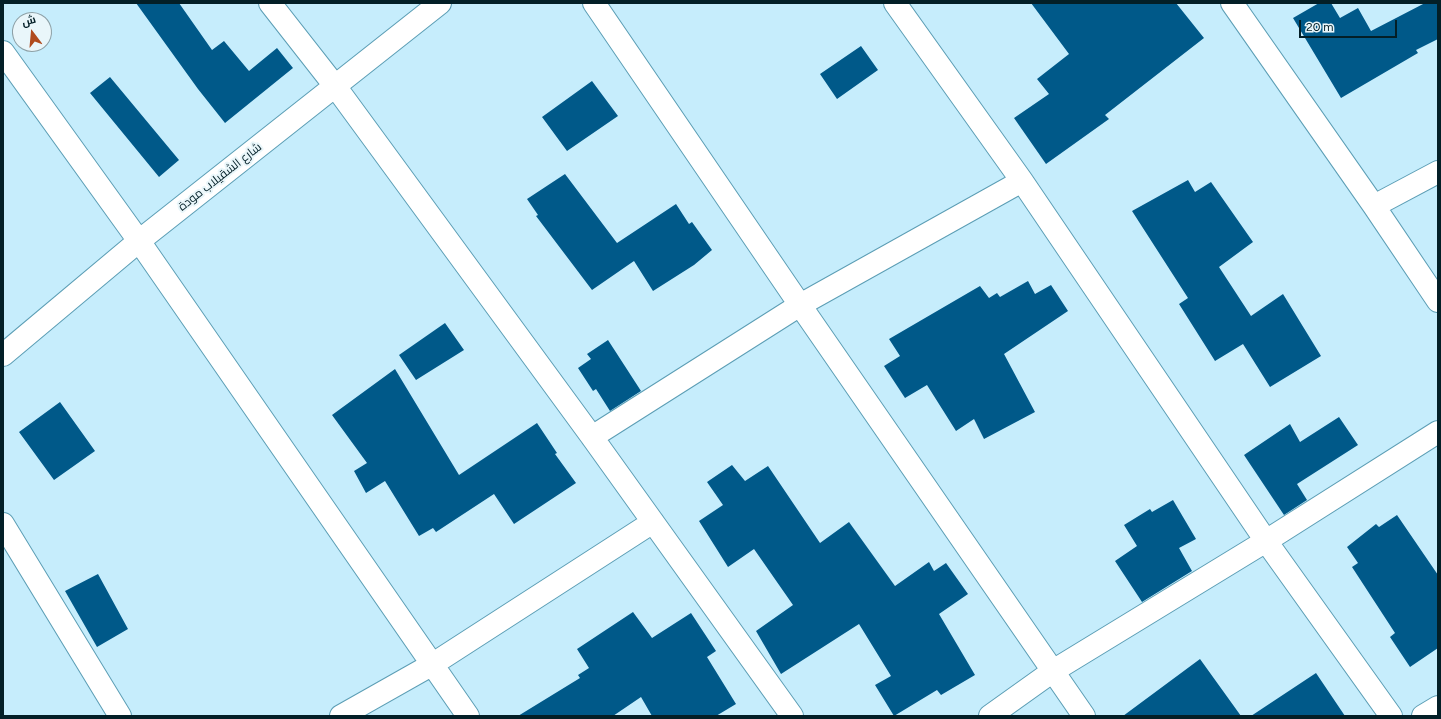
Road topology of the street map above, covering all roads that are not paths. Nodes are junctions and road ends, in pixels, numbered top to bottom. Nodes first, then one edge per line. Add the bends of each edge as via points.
1 (270, 3) edge
2 (440, 3) edge
3 (594, 3) edge
4 (896, 3) edge
5 (1240, 6) edge
6 (3, 52) edge
7 (335, 86) junction
8 (1438, 172) edge
9 (1022, 181) junction
10 (1374, 206) junction
11 (139, 241) junction
12 (1438, 301) edge
13 (800, 305) junction
14 (3, 355) edge
15 (1438, 432) edge
16 (592, 437) junction
17 (653, 522) junction
18 (3, 524) edge
19 (1266, 541) junction
20 (433, 664) junction
21 (1053, 671) junction
22 (1438, 707) edge
23 (120, 716) edge
24 (341, 716) edge
25 (468, 716) edge
26 (792, 716) edge
27 (990, 716) edge
28 (1084, 716) edge
29 (1391, 716) edge
30 (1423, 716) edge

1 - 7 street
2 - 7 street, شارع الشقيلاب مودة
3 - 13 street
4 - 9 street
5 - 10 street
6 - 11 street
7 - 11 street, شارع الشقيلاب مودة
7 - 16 street
8 - 10 street
9 - 13 street
9 - 19 street
10 - 12 street
11 - 14 street, شارع الشقيلاب مودة
11 - 20 street
13 - 16 street
13 - 21 street
15 - 19 street
16 - 17 street
17 - 20 street
17 - 26 street
18 - 23 street
19 - 21 street
19 - 29 street
20 - 24 street
20 - 25 street
21 - 27 street
21 - 28 street
22 - 30 street

